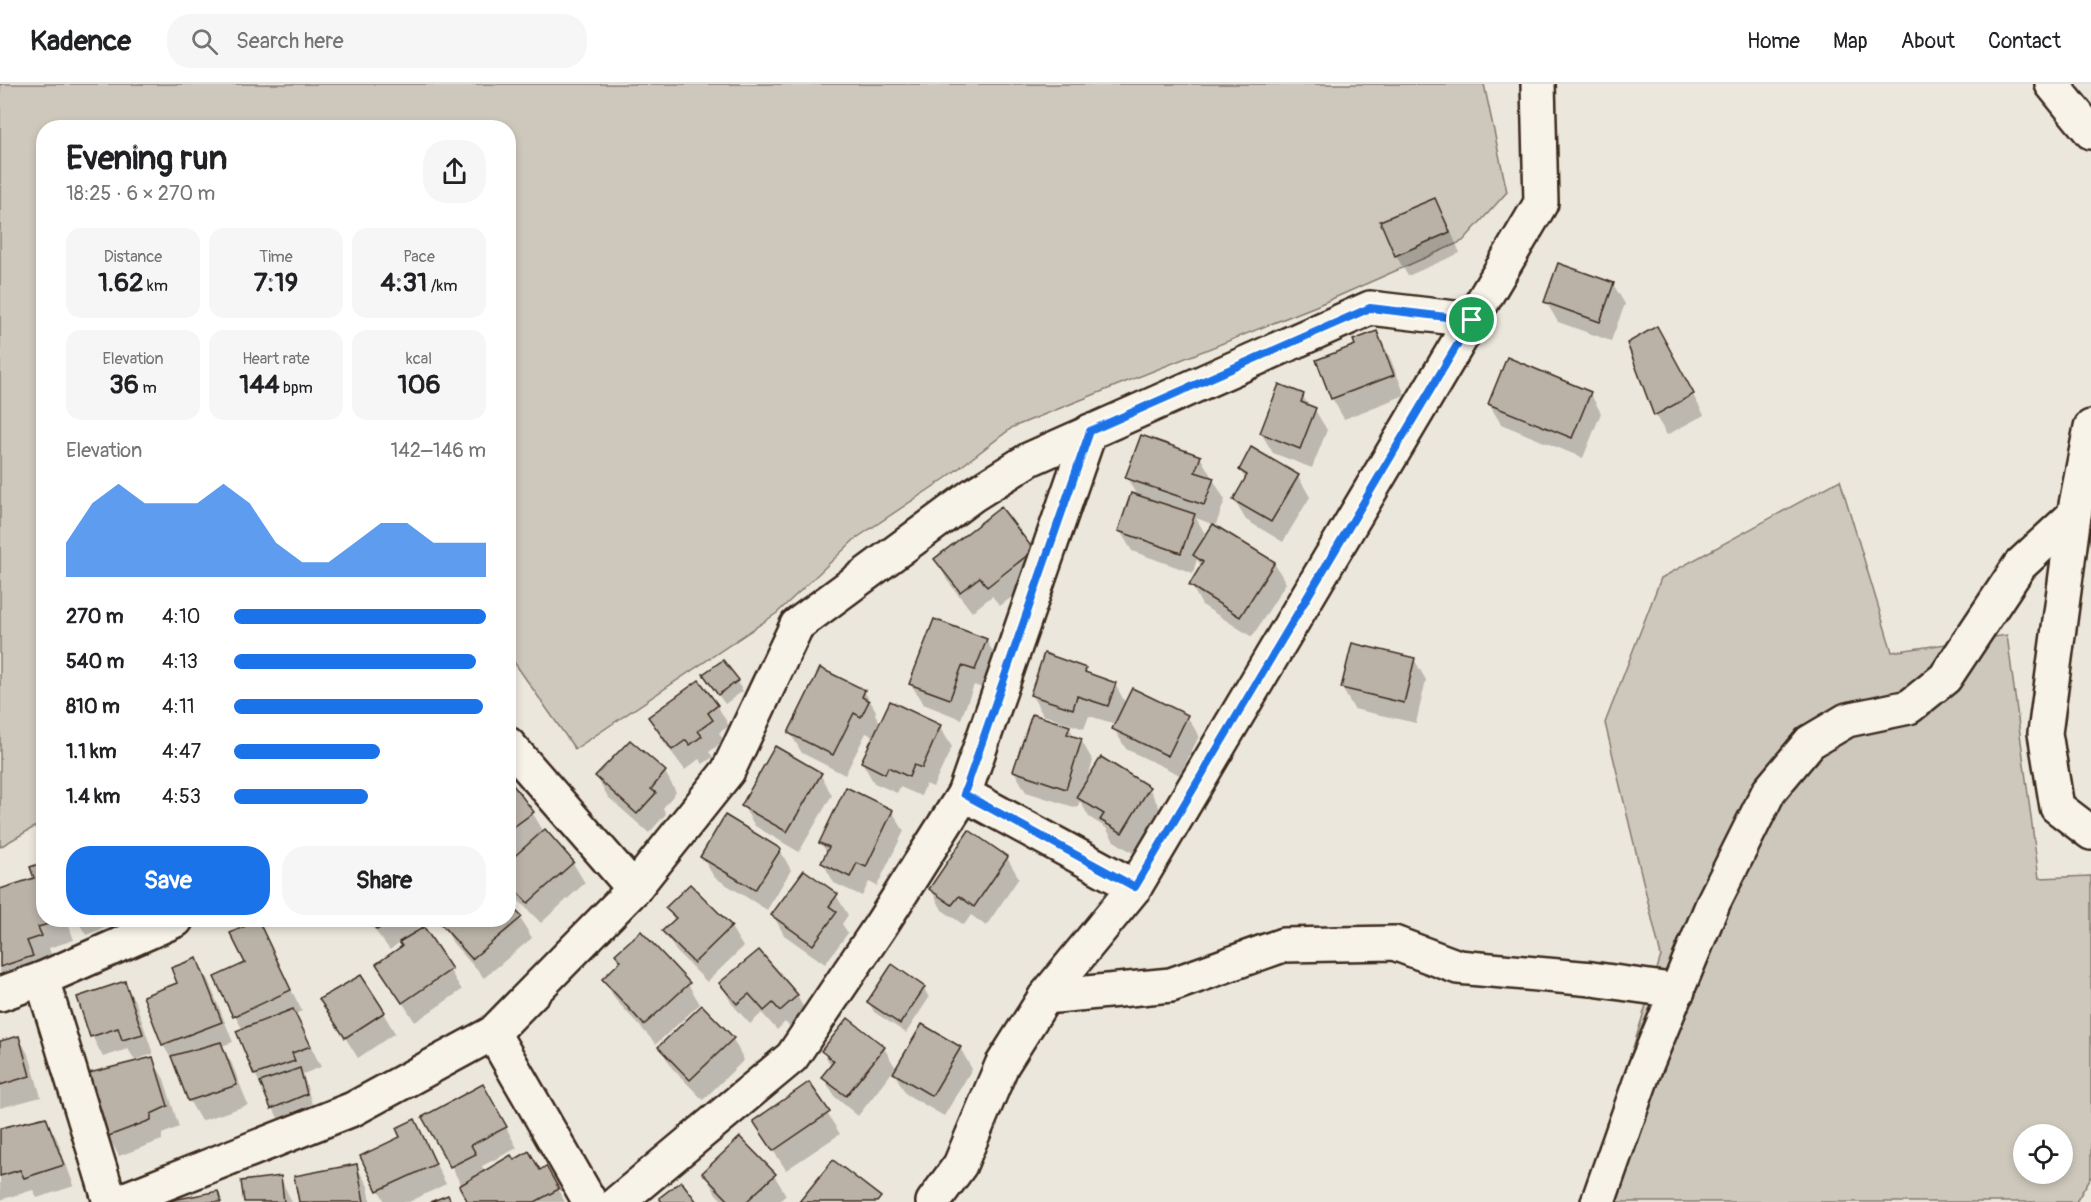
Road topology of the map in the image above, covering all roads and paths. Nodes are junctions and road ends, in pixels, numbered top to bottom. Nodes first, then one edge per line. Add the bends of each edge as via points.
1 (1538, 84) edge
2 (2052, 84) edge
3 (2091, 132) edge
4 (1472, 320) junction
5 (2091, 427) edge
6 (1090, 431) junction
7 (2074, 515) junction
8 (516, 753) edge
9 (964, 794) junction
10 (2091, 833) edge
11 (1135, 887) junction
12 (634, 889) junction
13 (160, 927) edge
14 (42, 979) junction
15 (1678, 991) junction
16 (0, 994) edge
17 (1045, 997) junction
18 (493, 1033) junction
19 (110, 1202) edge
20 (118, 1202) edge
21 (590, 1202) edge
22 (618, 1202) edge
23 (933, 1202) edge
24 (1598, 1202) edge

1 - 4 street via 1541,203
2 - 3 street
4 - 6 street via 1370,308
4 - 11 street
5 - 7 street
6 - 9 street
6 - 12 street via 1030,459 973,495 797,625 728,771
7 - 10 street via 2045,733 2057,807
7 - 15 street via 2020,565 1945,678 1909,707 1847,720 1810,742 1769,791 1714,901
8 - 12 street
9 - 11 street
9 - 22 street via 792,1057
11 - 17 street
12 - 18 street
13 - 14 street
14 - 16 street
14 - 19 street
15 - 17 street via 1458,967 1394,943 1283,945 1171,985
15 - 24 street via 1645,1068
17 - 23 street via 1002,1065 960,1165
18 - 20 street via 352,1109
18 - 21 street

